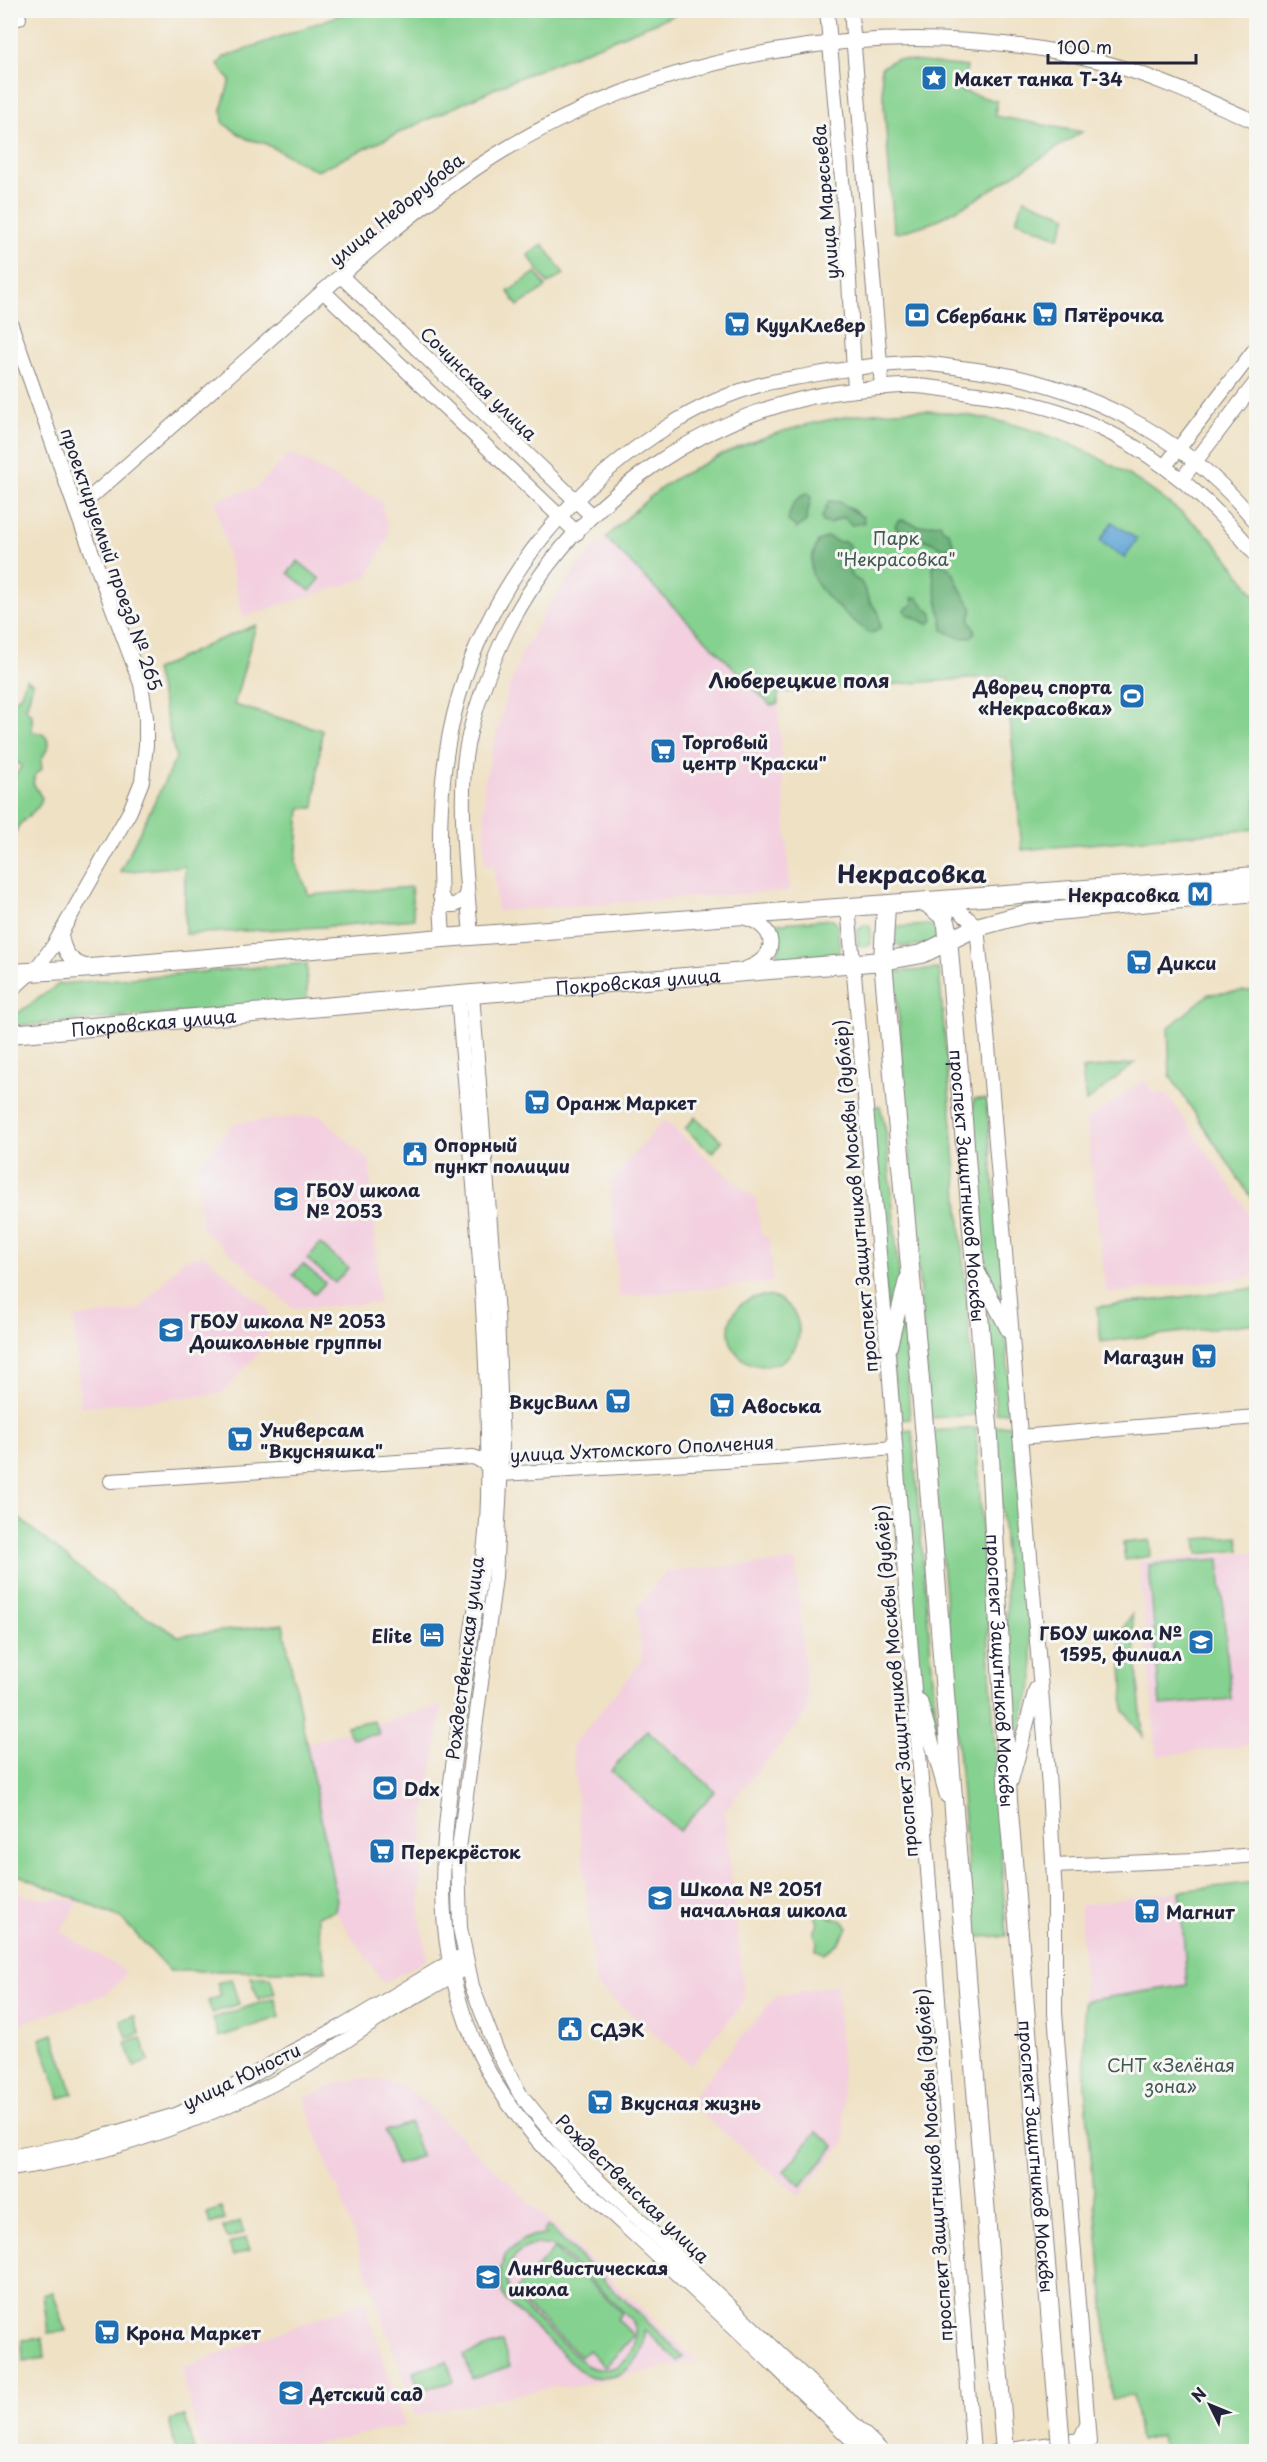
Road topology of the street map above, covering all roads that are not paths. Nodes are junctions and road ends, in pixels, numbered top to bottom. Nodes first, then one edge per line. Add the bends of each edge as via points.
1 (827, 10) edge
2 (850, 10) edge
3 (853, 43) junction
4 (830, 44) junction
5 (1257, 122) edge
6 (340, 276) junction
7 (323, 291) junction
8 (10, 322) edge
9 (1257, 348) edge
10 (880, 365) junction
11 (855, 367) junction
12 (808, 376) junction
13 (1257, 382) edge
14 (882, 388) junction
15 (855, 390) junction
16 (810, 398) junction
17 (1178, 449) junction
18 (1195, 462) junction
19 (1165, 466) junction
20 (1182, 479) junction
21 (574, 500) junction
22 (76, 510) junction
23 (592, 516) junction
24 (559, 517) junction
25 (1257, 522) edge
26 (578, 533) junction
27 (1257, 555) edge
28 (1257, 876) edge
29 (468, 889) junction
30 (1257, 892) edge
31 (440, 896) junction
32 (927, 903) junction
33 (886, 905) junction
34 (848, 907) junction
35 (733, 915) junction
36 (977, 927) junction
37 (61, 934) junction
38 (471, 937) junction
39 (443, 938) junction
40 (947, 943) junction
41 (883, 961) junction
42 (852, 962) junction
43 (97, 968) junction
44 (32, 972) junction
45 (738, 972) junction
46 (10, 973) edge
47 (10, 991) edge
48 (465, 994) junction
49 (10, 1034) edge
50 (910, 1257) junction
51 (973, 1261) junction
52 (1011, 1337) junction
53 (888, 1354) junction
54 (1257, 1417) edge
55 (1020, 1437) junction
56 (894, 1448) junction
57 (488, 1464) junction
58 (501, 1474) junction
59 (111, 1480) dead end
60 (913, 1677) junction
61 (1039, 1678) junction
62 (1008, 1800) junction
63 (956, 1828) junction
64 (1257, 1855) edge
65 (1054, 1866) junction
66 (465, 1960) junction
67 (451, 1969) junction
68 (290, 2053) junction
69 (299, 2070) junction
70 (10, 2157) edge
71 (10, 2169) edge
72 (1088, 2424) junction
73 (1066, 2450) edge
74 (865, 2451) edge
75 (883, 2451) edge
76 (973, 2451) edge
77 (995, 2451) edge
78 (1005, 2451) edge

1 - 4 street, улица Маресьева
2 - 3 street
3 - 4 street, улица Недорубова
3 - 5 street, улица Недорубова via 958,40 1024,47 1100,62
3 - 10 street
4 - 6 street, улица Недорубова via 773,50 680,73 631,89 551,124 468,174
4 - 11 street, улица Маресьева
6 - 7 street, улица Недорубова
6 - 21 street, Сочинская улица
7 - 22 street, улица Недорубова
7 - 24 street
8 - 22 street, проектируемый проезд № 265
9 - 17 street
10 - 11 street
10 - 14 street
10 - 17 street via 914,362 991,371 1055,387 1100,403
11 - 12 street
11 - 15 street, улица Маресьева
12 - 16 street via 818,379 821,387
12 - 21 street via 763,384 709,405 677,422
13 - 18 street
14 - 15 street
14 - 19 street via 912,386 1027,402 1104,430
15 - 16 street
16 - 23 street via 750,415 697,438 645,471
17 - 18 street
17 - 19 street
18 - 20 street
18 - 25 street
19 - 20 street
20 - 27 street via 1209,502
21 - 23 street, Сочинская улица
21 - 24 street
22 - 37 street, проектируемый проезд № 265 via 141,684 146,745 142,781 130,811
23 - 26 street
24 - 26 street
24 - 31 street via 507,586 464,676 441,788
26 - 29 street via 535,584 508,630 485,687 464,764 462,812
28 - 32 main road
29 - 31 street via 465,898 455,905 448,905
29 - 38 street
30 - 36 main road, Покровская улица via 1025,914
31 - 39 street
32 - 33 main road
32 - 36 street via 959,910
32 - 40 main road, проспект Защитников Москвы via 944,917
33 - 34 main road
33 - 41 main road
34 - 35 main road
34 - 42 street, проспект Защитников Москвы (дублёр)
35 - 38 main road
35 - 45 street via 760,926 771,941 765,959
36 - 40 main road, Покровская улица
36 - 52 street
37 - 43 street via 67,955 79,964
37 - 44 street, проектируемый проезд № 265
38 - 39 main road
39 - 43 main road
40 - 41 main road, Покровская улица via 922,954
40 - 51 main road, проспект Защитников Москвы
41 - 42 main road, Покровская улица
41 - 50 main road
42 - 45 main road, Покровская улица
42 - 53 street, проспект Защитников Москвы (дублёр)
43 - 44 main road
44 - 46 main road
44 - 47 street, проектируемый проезд № 265
45 - 48 main road, Покровская улица
48 - 49 main road, Покровская улица
48 - 57 street, Рождественская улица
48 - 58 street, Рождественская улица via 497,1314
50 - 53 street via 904,1298
50 - 63 main road
51 - 52 street
51 - 62 main road, проспект Защитников Москвы via 989,1437
52 - 55 street
53 - 56 street, проспект Защитников Москвы (дублёр)
54 - 55 street
55 - 61 street
56 - 58 street, улица Ухтомского Ополчения
56 - 60 street, проспект Защитников Москвы (дублёр)
57 - 58 street, улица Ухтомского Ополчения
57 - 59 street, улица Ухтомского Ополчения via 473,1457
57 - 67 street, Рождественская улица via 481,1574 443,1850 444,1929
58 - 66 street, Рождественская улица via 495,1577 458,1856
60 - 63 street
60 - 76 street, проспект Защитников Москвы (дублёр)
61 - 62 street
61 - 65 street
62 - 73 main road, проспект Защитников Москвы, bridge
63 - 78 main road, bridge
64 - 65 street
65 - 72 street via 1055,2013
66 - 67 street, улица Юности
66 - 75 street, Рождественская улица via 496,2049 520,2094 541,2122 565,2150
67 - 68 street, улица Юности
67 - 69 street, улица Юности
67 - 74 street, Рождественская улица via 481,2056 506,2101 531,2134
68 - 69 street via 305,2055 304,2066
68 - 70 street, улица Юности via 223,2093 176,2115 78,2144
69 - 71 street, улица Юности via 173,2127 99,2152
72 - 73 street via 1089,2442 1081,2451
72 - 77 street via 1080,2440

